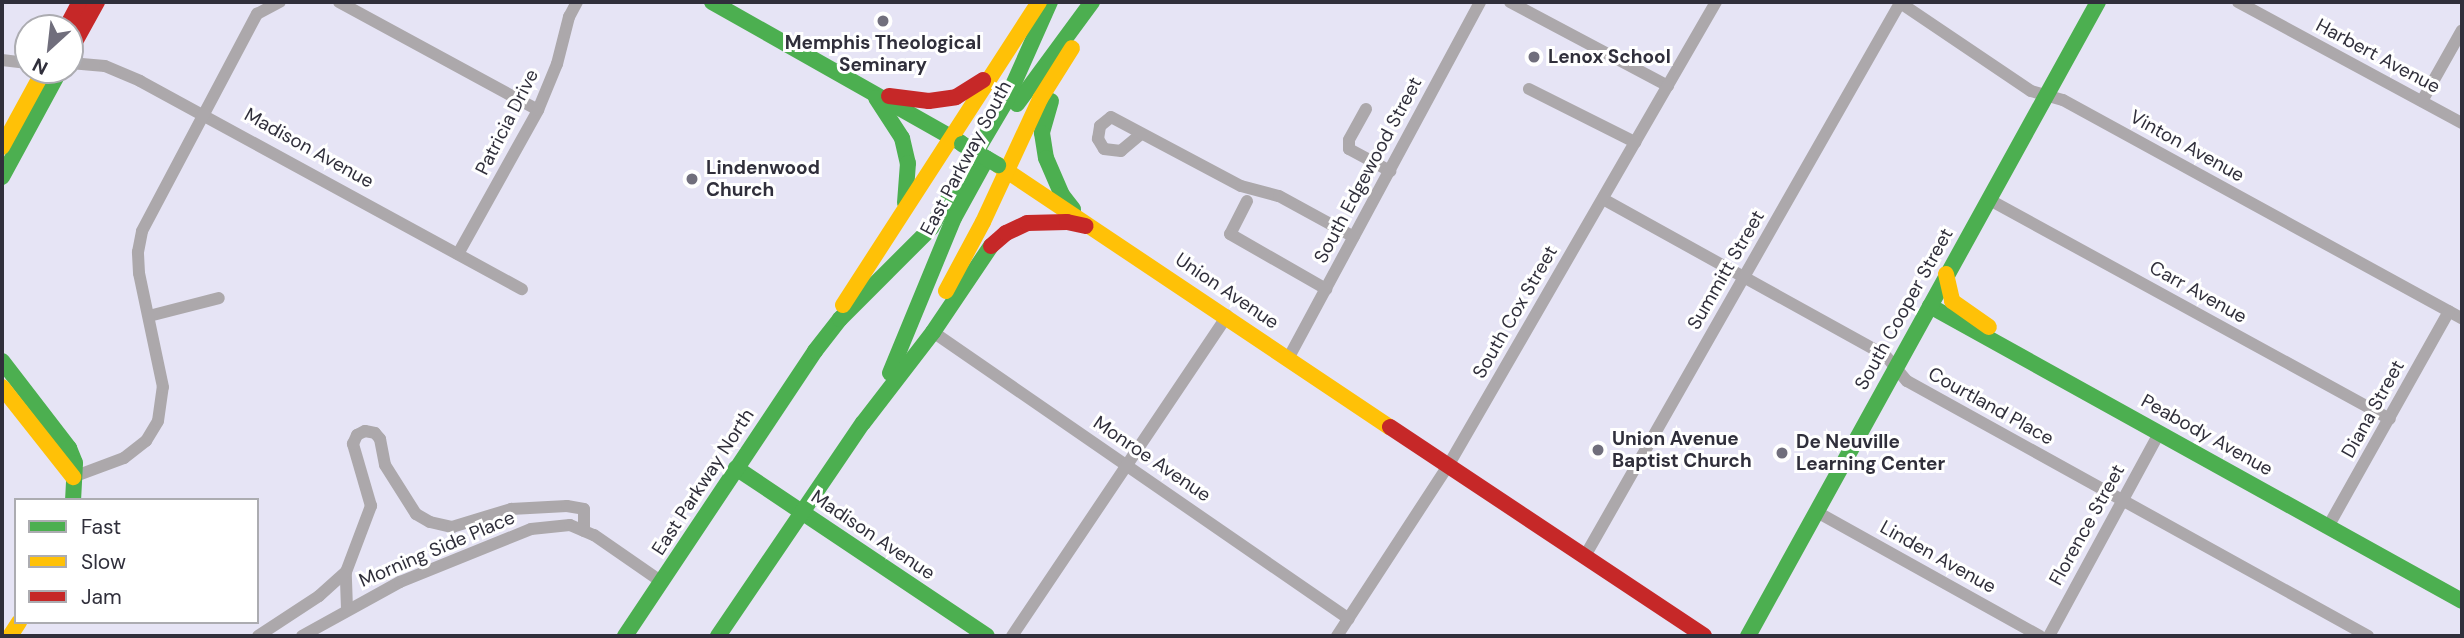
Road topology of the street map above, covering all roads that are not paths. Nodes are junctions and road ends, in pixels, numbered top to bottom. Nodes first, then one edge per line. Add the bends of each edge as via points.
1 (97, 2) edge
2 (280, 2) edge
3 (339, 2) edge
4 (577, 2) edge
5 (712, 2) edge
6 (1039, 2) edge
7 (1050, 2) edge
8 (1092, 2) edge
9 (1099, 2) edge
10 (1510, 2) edge
11 (1716, 2) edge
12 (1899, 2) edge
13 (2098, 2) edge
14 (2238, 2) edge
15 (1477, 3) edge
16 (84, 26) edge
17 (2462, 30) edge
18 (1084, 31) junction
19 (84, 64) edge
20 (994, 71) junction
21 (40, 84) edge
22 (49, 84) edge
23 (1668, 86) junction
24 (1529, 89) dead end
25 (872, 92) junction
26 (2046, 96) junction
27 (36, 100) junction
28 (2422, 101) junction
29 (1366, 108) dead end
30 (538, 110) junction
31 (204, 114) junction
32 (2462, 123) edge
33 (1141, 134) dead end
34 (957, 141) junction
35 (1635, 142) junction
36 (2, 147) edge
37 (1003, 168) junction
38 (1390, 171) junction
39 (2, 177) edge
40 (1604, 200) junction
41 (1988, 200) junction
42 (1247, 201) dead end
43 (903, 212) junction
44 (1087, 223) junction
45 (1354, 237) junction
46 (458, 254) junction
47 (1946, 274) junction
48 (1744, 276) junction
49 (522, 289) dead end
50 (1326, 289) junction
51 (219, 298) dead end
52 (1930, 306) junction
53 (2449, 311) junction
54 (149, 316) junction
55 (1227, 316) junction
56 (2462, 318) edge
57 (933, 332) junction
58 (815, 351) junction
59 (2012, 351) junction
60 (1289, 357) junction
61 (2, 361) edge
62 (1896, 369) junction
63 (893, 379) junction
64 (2, 387) edge
65 (2390, 419) junction
66 (863, 423) junction
67 (2160, 433) junction
68 (1126, 464) junction
69 (1448, 466) junction
70 (736, 468) junction
71 (73, 477) junction
72 (73, 498) edge
73 (2123, 501) junction
74 (802, 512) junction
75 (1817, 512) junction
76 (2329, 525) junction
77 (584, 531) junction
78 (1585, 556) junction
79 (346, 572) junction
80 (662, 582) junction
81 (2462, 601) edge
82 (347, 609) junction
83 (1349, 618) junction
84 (1342, 634) edge
85 (258, 636) edge
86 (302, 636) edge
87 (625, 636) edge
88 (718, 636) edge
89 (987, 636) edge
90 (1012, 636) edge
91 (1704, 636) edge
92 (1748, 636) edge
93 (2040, 636) edge
94 (2049, 636) edge
95 (2368, 636) edge

1 - 16 main road
2 - 31 street via 257,15
3 - 30 street
4 - 30 street, Patricia Drive
5 - 25 main road, Union Avenue
6 - 20 main road
7 - 58 main road, East Parkway South via 1005,103 931,228 840,318
8 - 66 main road, East Parkway South via 1033,79 954,218 910,330
9 - 18 main road
10 - 23 street
11 - 23 street, South Cox Street
12 - 26 street, Vinton Avenue via 2031,91
12 - 48 street, Summitt Street
13 - 26 main road, South Cooper Street
14 - 28 street, Harbert Avenue
15 - 38 street, South Edgewood Street
17 - 28 street
18 - 37 main road via 1048,84
18 - 44 main road via 1045,113 1042,133 1046,158 1062,195
19 - 31 street, Madison Avenue via 105,66
20 - 25 main road via 956,97 904,99
20 - 34 main road
21 - 27 main road
22 - 27 main road
23 - 35 street, South Cox Street
24 - 35 street
25 - 34 main road, Union Avenue
25 - 43 main road via 902,138 909,186
26 - 41 main road, South Cooper Street
26 - 53 street, Vinton Avenue via 2063,100
27 - 36 main road
27 - 39 main road
28 - 32 street, Harbert Avenue
29 - 38 street via 1349,149
30 - 46 street, Patricia Drive
31 - 46 street, Madison Avenue
31 - 54 street via 139,243 139,273
33 - 45 street via 1241,186 1279,196
34 - 37 main road, Union Avenue, bridge
34 - 43 main road
35 - 40 street, South Cox Street
37 - 44 main road, Union Avenue
37 - 63 main road via 953,279
38 - 45 street, South Edgewood Street
40 - 48 street, Courtland Place
40 - 69 street, South Cox Street
41 - 47 main road, South Cooper Street
41 - 65 street, Carr Avenue
42 - 50 street via 1230,234
43 - 58 main road
44 - 55 main road, Union Avenue
44 - 57 main road via 1027,223 1006,233 986,251
45 - 50 street, South Edgewood Street
46 - 49 street, Madison Avenue
47 - 52 main road, South Cooper Street
47 - 59 main road via 1952,301 2010,343
48 - 62 street, Courtland Place via 1885,355
48 - 78 street, Summitt Street
50 - 60 street, South Edgewood Street
51 - 54 street
52 - 59 main road, Peabody Avenue
52 - 62 main road, South Cooper Street
53 - 56 street, Vinton Avenue
53 - 65 street, Diana Street
54 - 71 street via 163,387 158,421 146,441 124,458
55 - 60 main road, Union Avenue
55 - 68 street
57 - 63 main road
57 - 68 street, Monroe Avenue
58 - 70 main road, East Parkway North
59 - 67 main road, Peabody Avenue
60 - 69 main road, Union Avenue
61 - 71 main road via 69,448 75,463
62 - 73 street, Courtland Place via 1907,382
62 - 75 main road, South Cooper Street
63 - 66 main road
64 - 71 main road
65 - 76 street, Diana Street
66 - 74 main road
67 - 73 street, Florence Street
67 - 76 main road, Peabody Avenue
68 - 83 street, Monroe Avenue
68 - 90 street
69 - 78 main road, Union Avenue
69 - 83 street, South Cox Street
70 - 74 main road, Madison Avenue
70 - 80 main road, East Parkway North
71 - 72 main road
73 - 94 street, Florence Street
73 - 95 street, Courtland Place
74 - 88 main road
74 - 89 main road, Madison Avenue
75 - 92 main road, South Cooper Street
75 - 93 street, Linden Avenue
76 - 81 main road, Peabody Avenue
77 - 79 street, Morning Side Place via 584,509 566,506 511,509 452,527 430,522 416,514 385,465 380,439 365,431 353,444 371,506
77 - 80 street, Morning Side Place
77 - 82 street, Morning Side Place via 570,525 531,529 400,582
78 - 91 main road, Union Avenue
79 - 82 street, Morning Side Place
79 - 85 street, Morning Side Place via 319,596
80 - 87 main road, East Parkway North
82 - 86 street, Morning Side Place
83 - 84 street, South Cox Street

